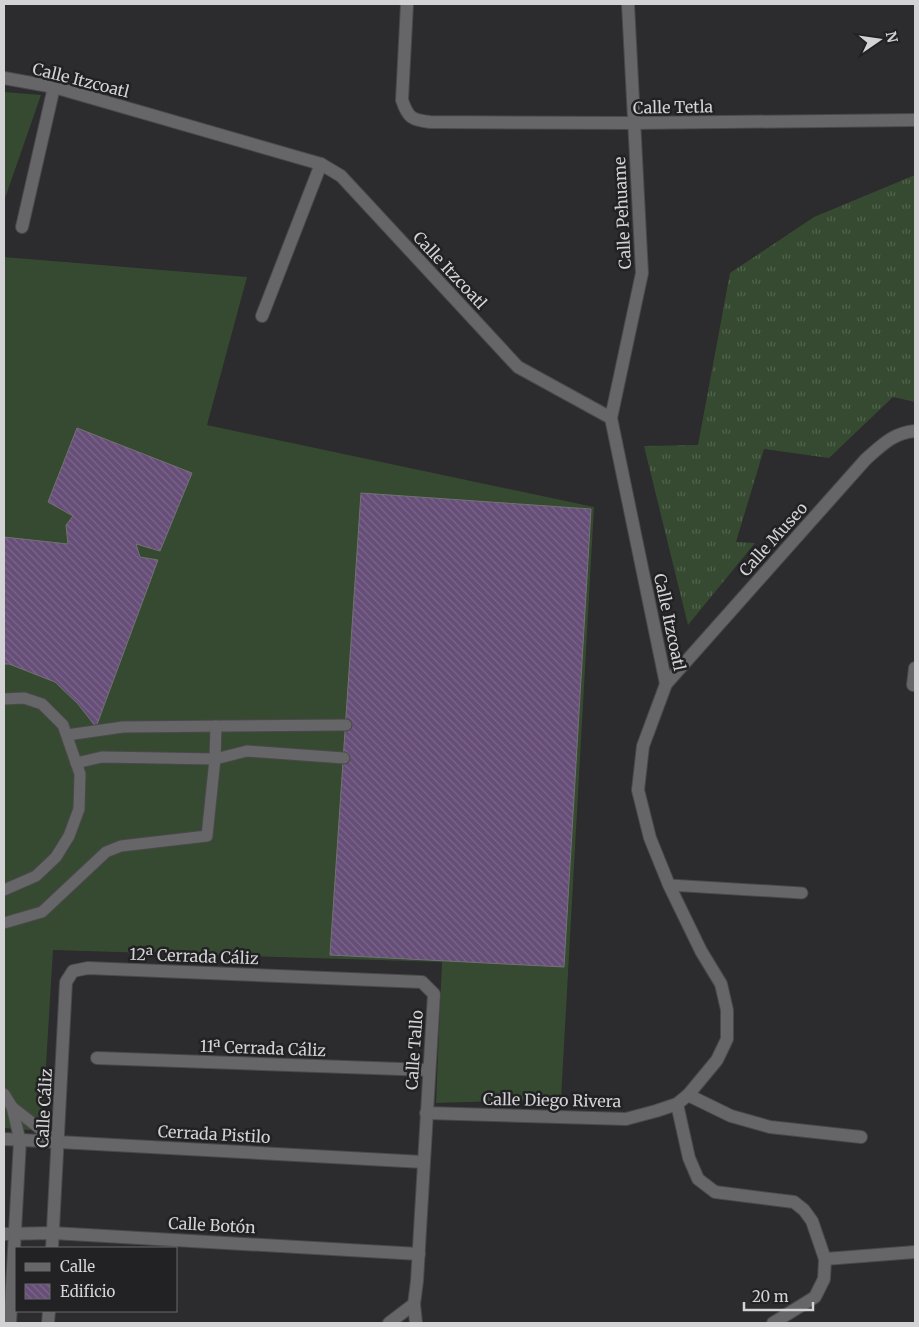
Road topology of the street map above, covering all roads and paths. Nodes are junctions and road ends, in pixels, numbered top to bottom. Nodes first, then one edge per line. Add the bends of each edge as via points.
1 (407, 4) edge
2 (628, 4) edge
3 (4, 78) edge
4 (54, 87) junction
5 (915, 120) edge
6 (634, 123) junction
7 (321, 164) junction
8 (22, 228) dead end
9 (262, 316) dead end
10 (611, 418) junction
11 (915, 432) edge
12 (915, 668) edge
13 (666, 684) junction
14 (913, 685) dead end
15 (4, 699) edge
16 (346, 725) dead end
17 (216, 726) junction
18 (67, 735) junction
19 (344, 758) dead end
20 (215, 759) junction
21 (76, 763) junction
22 (669, 885) junction
23 (4, 890) edge
24 (802, 893) dead end
25 (4, 923) edge
26 (73, 970) joint
27 (313, 977) joint
28 (97, 1058) dead end
29 (428, 1070) junction
30 (4, 1094) edge
31 (688, 1095) junction
32 (677, 1104) junction
33 (12, 1107) junction
34 (426, 1113) junction
35 (861, 1137) dead end
36 (4, 1139) edge
37 (20, 1140) junction
38 (58, 1143) junction
39 (423, 1162) junction
40 (53, 1233) junction
41 (9, 1235) edge
42 (52, 1247) edge
43 (915, 1252) edge
44 (419, 1254) junction
45 (825, 1259) junction
46 (414, 1304) junction
47 (10, 1323) edge
48 (389, 1323) edge
49 (416, 1323) edge
50 (773, 1323) edge

1 - 6 street, Calle Tetla via 402,100 407,113 416,120
2 - 6 street, Calle Pehuame
3 - 4 street, Calle Itzcoatl
4 - 7 street, Calle Itzcoatl
4 - 8 street
5 - 6 street, Calle Tetla
6 - 10 street, Calle Pehuame via 642,272
7 - 9 street
7 - 10 street, Calle Itzcoatl via 341,176 518,367
10 - 13 street, Calle Itzcoatl
11 - 13 street, Calle Museo via 905,432 888,440 866,459
12 - 14 street
13 - 22 street, Calle Diego Rivera via 643,746 638,790 650,838
15 - 18 lane via 24,698 42,704 63,725
16 - 17 lane
17 - 18 lane via 123,727
17 - 20 lane
18 - 21 lane
19 - 20 lane via 247,751
20 - 21 lane via 102,757
20 - 25 lane via 207,836 121,846 106,852 42,912
21 - 23 lane via 80,774 79,809 69,836 56,858 36,876
22 - 24 lane
22 - 31 street, Calle Diego Rivera via 721,984 727,1010 727,1039 717,1060
26 - 27 street, 12ª Cerrada Cáliz
26 - 38 street, Calle Cáliz via 66,982
27 - 29 street, Calle Tallo via 422,982 434,994
28 - 29 street, 11ª Cerrada Cáliz
29 - 34 street, Calle Tallo
30 - 33 lane
31 - 32 street, Calle Diego Rivera
31 - 35 street via 731,1116 770,1127
32 - 34 street, Calle Diego Rivera via 626,1119
32 - 45 street via 689,1158 698,1179 715,1192 794,1202 812,1221
33 - 37 lane
33 - 38 lane
34 - 39 street
36 - 37 street, Cerrada Pistilo
37 - 38 street, Cerrada Pistilo
37 - 41 street, Calle Cáliz
38 - 39 street, Cerrada Pistilo
38 - 40 street, Calle Cáliz
39 - 44 street
40 - 41 street, Calle Botón
40 - 42 street, Calle Cáliz
40 - 44 street, Calle Botón
41 - 47 street, Calle Cáliz
43 - 45 street
44 - 46 street
45 - 50 street via 824,1278 815,1297
46 - 48 street
46 - 49 street

